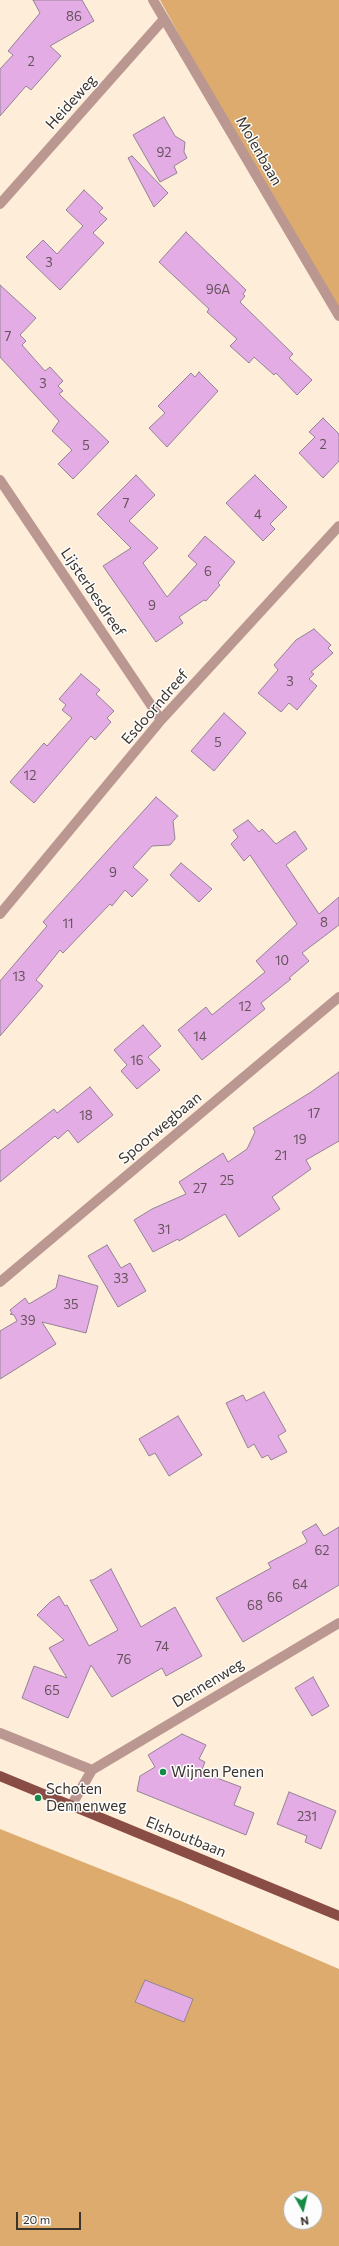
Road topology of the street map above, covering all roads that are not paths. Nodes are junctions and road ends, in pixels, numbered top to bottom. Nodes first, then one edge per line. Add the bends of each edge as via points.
1 (153, 0) edge
2 (164, 19) junction
3 (0, 204) edge
4 (339, 316) edge
5 (0, 480) edge
6 (339, 526) edge
7 (161, 720) junction
8 (0, 914) edge
9 (339, 997) edge
10 (0, 1282) edge
11 (339, 1623) edge
12 (0, 1733) edge
13 (92, 1770) junction
14 (0, 1776) edge
15 (71, 1806) junction
16 (339, 1916) edge

1 - 2 street, Molenbaan
2 - 3 street, Heideweg
2 - 4 street, Molenbaan
5 - 7 street, Lijsterbesdreef
6 - 7 street, Esdoorndreef
7 - 8 street, Esdoorndreef
9 - 10 street, Spoorwegbaan
11 - 13 street, Dennenweg
12 - 13 street
13 - 15 street
14 - 15 main road, Elshoutbaan
15 - 16 main road, Elshoutbaan

